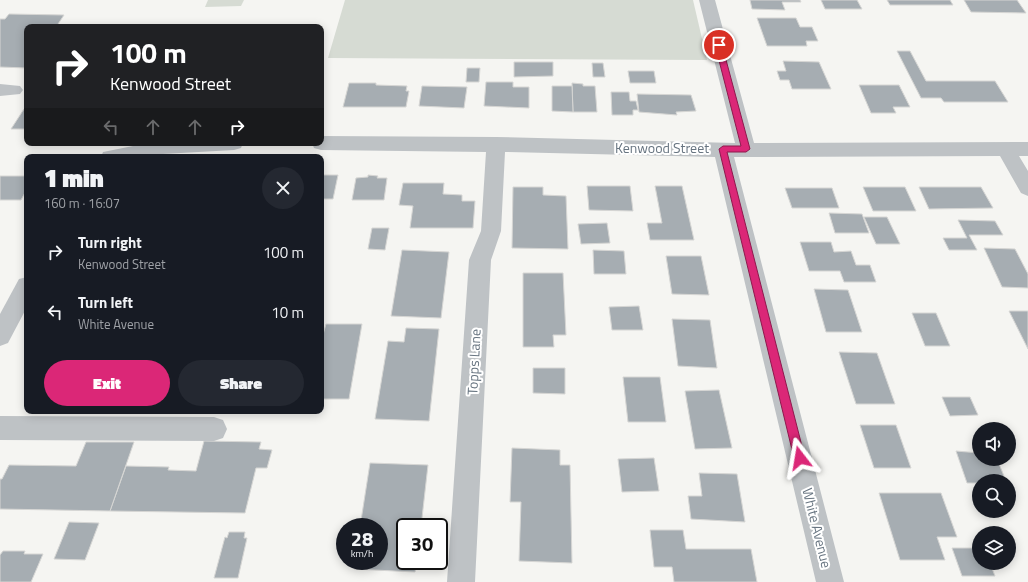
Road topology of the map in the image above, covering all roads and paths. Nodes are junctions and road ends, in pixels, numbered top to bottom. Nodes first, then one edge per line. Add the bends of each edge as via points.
1 (707, 0) edge
2 (324, 143) edge
3 (496, 144) junction
4 (180, 146) edge
5 (723, 149) junction
6 (746, 149) junction
7 (1005, 149) junction
8 (1028, 149) edge
9 (126, 154) edge
10 (1028, 188) edge
11 (24, 292) edge
12 (0, 336) edge
13 (0, 428) edge
14 (214, 429) dead end
15 (461, 582) edge
16 (830, 582) edge

1 - 6 street
2 - 3 street, Kenwood Street
3 - 5 street, Kenwood Street
3 - 15 street, Topps Lane via 491,231 480,267
4 - 9 street
5 - 6 street, Kenwood Street
5 - 16 street, White Avenue
6 - 7 street, Kenwood Street
7 - 8 street, Kenwood Street
7 - 10 street
11 - 12 street
13 - 14 street

